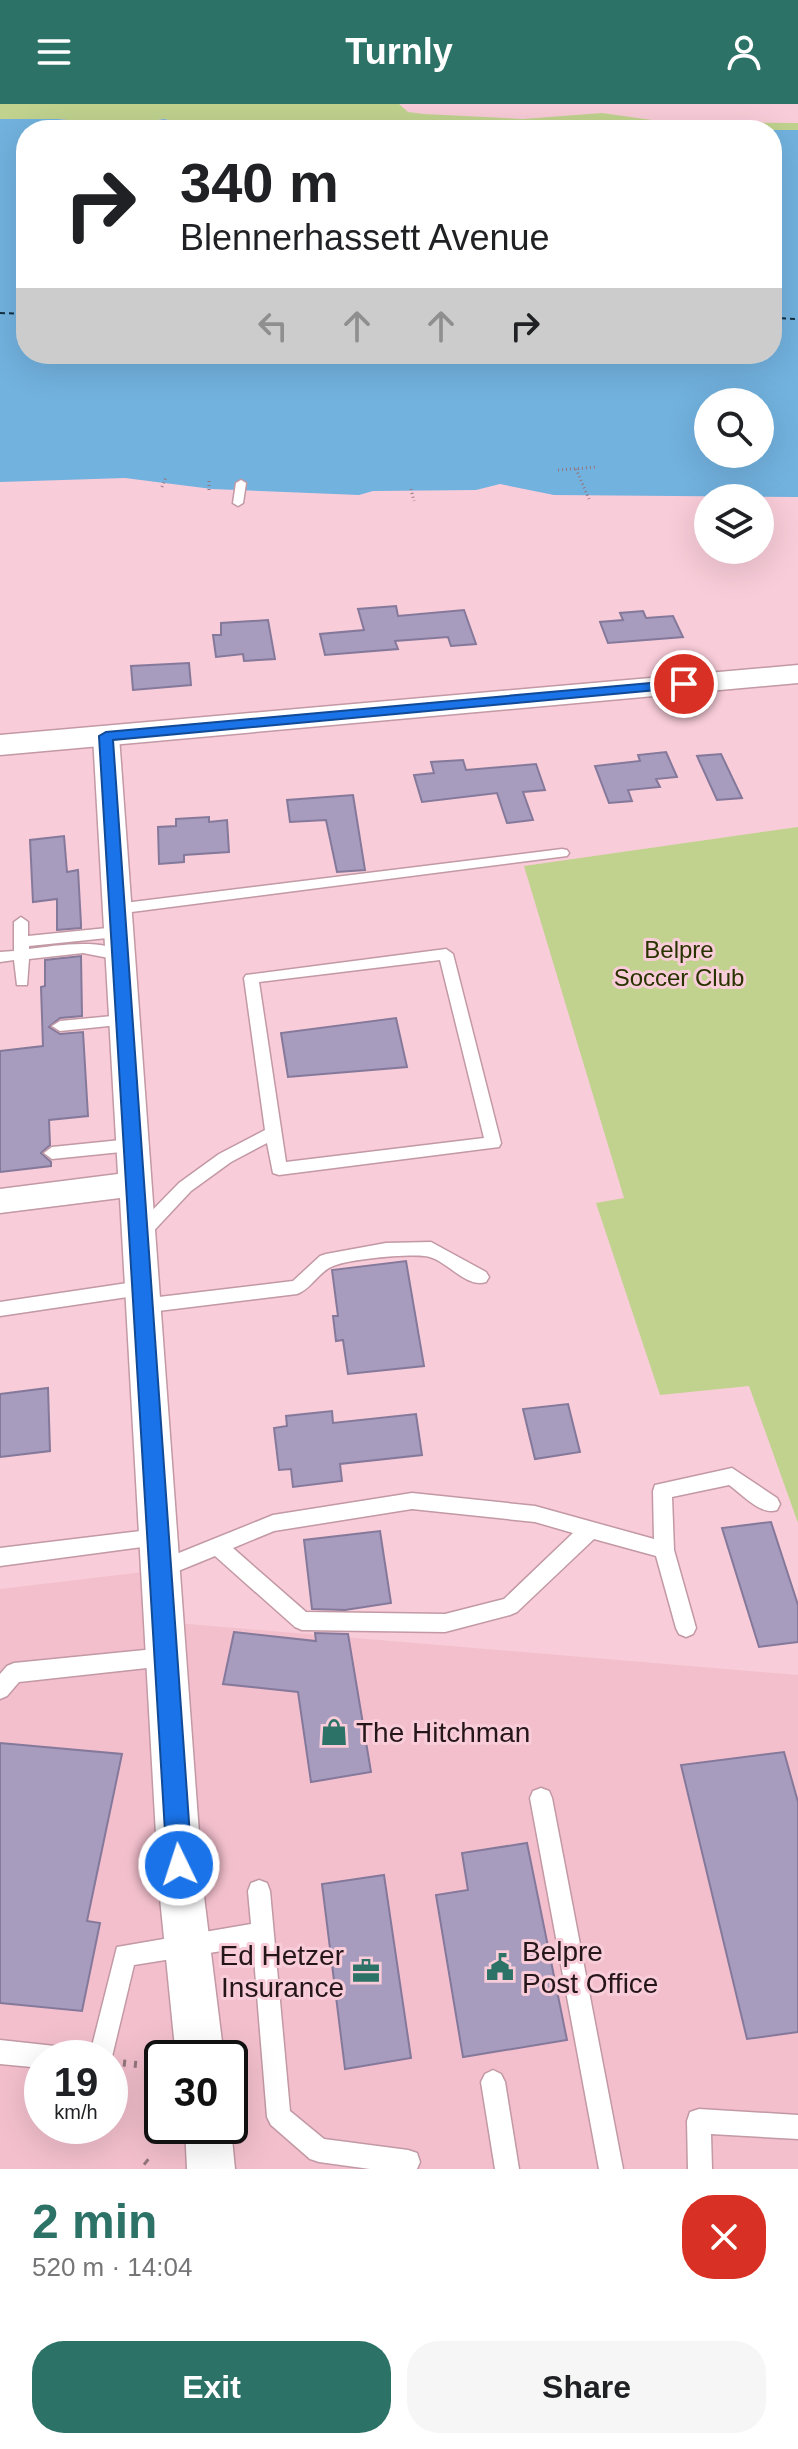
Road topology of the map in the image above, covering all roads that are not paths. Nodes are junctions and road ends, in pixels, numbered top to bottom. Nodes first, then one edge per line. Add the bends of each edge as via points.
1 (241, 483) dead end
2 (238, 503) dead end
3 (798, 674) edge
4 (106, 736) junction
5 (0, 745) edge
6 (562, 853) dead end
7 (21, 922) dead end
8 (117, 932) junction
9 (22, 948) junction
10 (0, 957) edge
11 (22, 981) dead end
12 (123, 1020) junction
13 (60, 1026) dead end
14 (275, 1132) junction
15 (131, 1145) junction
16 (52, 1153) dead end
17 (134, 1184) junction
18 (0, 1201) edge
19 (137, 1237) junction
20 (480, 1277) dead end
21 (142, 1297) junction
22 (0, 1309) edge
23 (770, 1504) dead end
24 (591, 1529) junction
25 (217, 1546) junction
26 (664, 1550) junction
27 (159, 1553) junction
28 (0, 1557) edge
29 (686, 1628) dead end
30 (165, 1657) junction
31 (0, 1689) edge
32 (541, 1798) dead end
33 (259, 1891) dead end
34 (262, 1933) junction
35 (185, 1943) junction
36 (105, 2040) edge
37 (198, 2040) edge
38 (0, 2052) edge
39 (24, 2055) edge
40 (493, 2082) dead end
41 (798, 2127) edge
42 (210, 2144) edge
43 (408, 2162) dead end
44 (376, 2163) edge
45 (211, 2169) edge
46 (507, 2169) edge
47 (611, 2169) edge
48 (700, 2169) edge

1 - 2 lane
3 - 4 street
4 - 5 street
4 - 8 street
6 - 8 lane
7 - 9 lane
8 - 9 lane
8 - 9 lane via 83,948
8 - 12 street
9 - 10 lane
9 - 11 lane
12 - 13 lane
12 - 15 street
14 - 14 lane via 251,978 446,954 493,1143 279,1169
14 - 19 lane via 185,1187
15 - 16 lane
15 - 17 street
17 - 18 street
17 - 19 street
19 - 21 street
20 - 21 lane via 431,1249 386,1250 326,1261 297,1287
21 - 22 lane
21 - 27 street
23 - 26 lane via 732,1476 662,1491
24 - 25 lane via 535,1514 412,1501 273,1523
24 - 25 lane via 510,1606 445,1623 302,1621
24 - 26 lane
25 - 27 lane
26 - 29 lane
27 - 28 lane
27 - 30 street
30 - 31 lane via 14,1673
30 - 35 street
32 - 47 lane
33 - 34 lane
34 - 35 lane
34 - 44 lane via 279,2117 319,2150
35 - 36 lane via 125,1955
35 - 37 street
38 - 39 lane
40 - 46 lane
41 - 48 lane via 699,2121
42 - 45 street
43 - 44 lane

